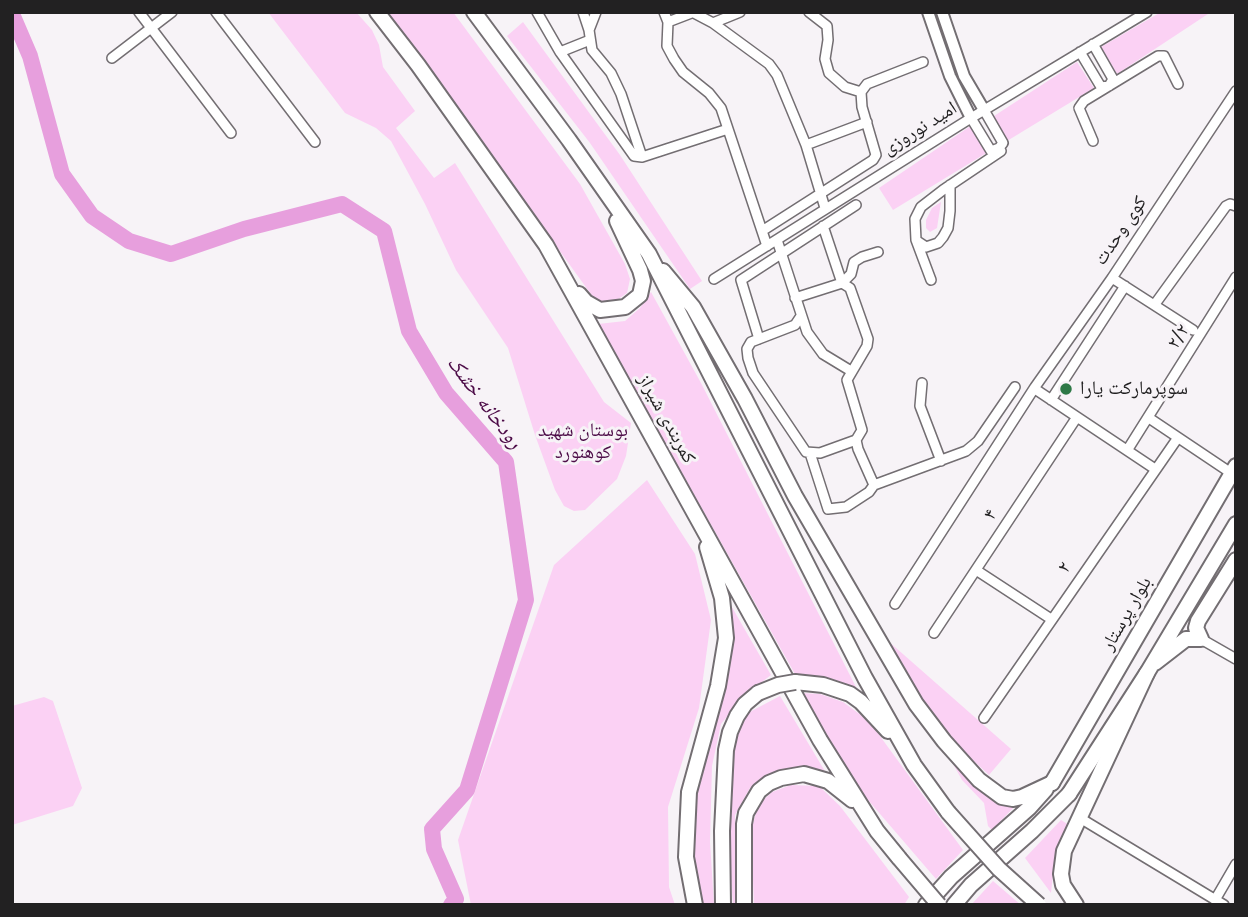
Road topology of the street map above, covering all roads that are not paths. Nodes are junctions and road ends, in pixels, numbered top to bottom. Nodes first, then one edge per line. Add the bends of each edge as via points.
1 (139, 12) edge
2 (173, 12) edge
3 (216, 12) edge
4 (377, 12) edge
5 (474, 12) edge
6 (537, 12) edge
7 (583, 12) edge
8 (596, 12) edge
9 (740, 12) edge
10 (809, 12) edge
11 (928, 12) edge
12 (942, 12) edge
13 (1147, 12) edge
14 (694, 13) edge
15 (666, 17) edge
16 (713, 23) junction
17 (151, 28) junction
18 (590, 35) junction
19 (1093, 44) junction
20 (560, 52) junction
21 (1080, 52) junction
22 (112, 58) dead end
23 (923, 62) dead end
24 (1178, 84) dead end
25 (1108, 86) junction
26 (1236, 91) edge
27 (861, 92) junction
28 (984, 110) junction
29 (971, 118) junction
30 (867, 122) junction
31 (728, 129) junction
32 (231, 133) dead end
33 (1094, 141) dead end
34 (315, 142) dead end
35 (806, 145) junction
36 (999, 148) junction
37 (642, 157) junction
38 (595, 177) junction
39 (950, 185) junction
40 (820, 193) junction
41 (856, 205) dead end
42 (1233, 205) edge
43 (825, 208) junction
44 (823, 226) junction
45 (762, 231) junction
46 (777, 240) junction
47 (916, 240) junction
48 (767, 246) junction
49 (878, 252) dead end
50 (649, 254) junction
51 (781, 254) junction
52 (1236, 276) edge
53 (1112, 278) junction
54 (714, 279) dead end
55 (931, 280) dead end
56 (568, 283) junction
57 (842, 283) junction
58 (1125, 286) junction
59 (795, 299) junction
60 (1155, 304) junction
61 (801, 316) junction
62 (1193, 330) dead end
63 (759, 339) junction
64 (851, 371) junction
65 (922, 383) dead end
66 (1015, 387) dead end
67 (1035, 389) junction
68 (1051, 400) junction
69 (1077, 417) junction
70 (1149, 418) junction
71 (1177, 439) junction
72 (856, 440) junction
73 (1128, 449) junction
74 (810, 453) junction
75 (941, 461) junction
76 (1155, 469) junction
77 (1234, 469) edge
78 (874, 485) junction
79 (1204, 521) junction
80 (699, 522) junction
81 (1233, 529) edge
82 (1190, 545) junction
83 (1213, 560) junction
84 (1236, 560) edge
85 (976, 570) junction
86 (895, 604) dead end
87 (1051, 619) junction
88 (934, 633) dead end
89 (1201, 639) junction
90 (1236, 659) edge
91 (1149, 669) junction
92 (984, 718) dead end
93 (915, 765) junction
94 (1052, 783) junction
95 (1080, 818) junction
96 (877, 831) junction
97 (1236, 864) edge
98 (1220, 902) edge
99 (695, 905) edge
100 (723, 905) edge
101 (744, 905) edge
102 (926, 905) edge
103 (939, 905) edge
104 (954, 905) edge
105 (1039, 905) edge
106 (1076, 905) edge

1 - 17 street
2 - 17 street
3 - 34 street
4 - 56 main road, کمربندی شیراز via 520,206
5 - 38 main road
6 - 20 street
7 - 18 street
8 - 18 street
9 - 16 street
10 - 27 street via 827,26 829,73 845,87
11 - 29 street via 950,76
12 - 28 street via 964,76
13 - 19 street, امید نوروزی
14 - 15 street
14 - 16 street
15 - 31 street via 667,46 674,60 721,108
16 - 35 street via 778,75
17 - 22 street
17 - 32 street
18 - 20 street
18 - 37 street via 593,50 621,94
19 - 21 street, امید نوروزی
19 - 25 street via 1113,79
20 - 37 street via 634,156
21 - 25 street via 1101,87
21 - 28 street, امید نوروزی
23 - 27 street via 867,84
24 - 25 street via 1161,55
25 - 33 street via 1079,106
26 - 53 street, کوی وحدت
27 - 30 street
28 - 29 street, امید نوروزی
28 - 36 street via 1003,143
29 - 36 street via 991,151
29 - 43 street, امید نوروزی
30 - 35 street
30 - 40 street via 876,155 873,160
31 - 37 street
31 - 45 street
35 - 40 street
36 - 39 street via 1001,151
38 - 50 main road
38 - 56 main road via 640,270 640,295 625,307 600,310
39 - 47 street via 921,207 915,219
39 - 47 street via 943,237 926,247
40 - 43 street
40 - 45 street
41 - 44 street
42 - 60 street
43 - 46 street, امید نوروزی
44 - 51 street
44 - 57 street
45 - 48 street
46 - 48 street, امید نوروزی
46 - 51 street
47 - 55 street
48 - 54 street, امید نوروزی
49 - 57 street via 854,262
50 - 93 main road via 823,599
50 - 94 main road via 693,307 794,496 916,704 944,741 979,780 1002,797 1022,797
51 - 59 street
51 - 63 street via 741,281
52 - 70 street, ۲/۲
53 - 58 street
53 - 67 street, کوی وحدت
56 - 80 main road, کمربندی شیراز
57 - 59 street
57 - 64 street via 850,288 868,339
58 - 60 street
58 - 68 street, کوی وحدت
59 - 61 street
60 - 62 street
61 - 63 street via 795,325
61 - 64 street via 823,355
63 - 74 street via 747,349 753,373 797,441
64 - 72 street via 847,380 862,430
65 - 75 street via 920,406
66 - 75 street via 978,441
67 - 68 street
67 - 86 street, کوی وحدت
68 - 69 street
69 - 73 street
69 - 85 street, ۴
70 - 71 street
70 - 73 street, ۲/۲
71 - 76 street, ۲
71 - 77 street
72 - 74 street
72 - 78 street
73 - 76 street
74 - 78 street via 828,509 846,507
75 - 78 street
76 - 87 street, ۲
77 - 79 main road, بلوار پرستار
79 - 81 main road via 1214,535
79 - 82 main road, بلوار پرستار
80 - 96 main road, کمربندی شیراز via 800,705
80 - 99 main road via 722,598 726,638 689,792 686,857
81 - 83 main road
82 - 83 main road via 1207,541
82 - 94 main road, بلوار پرستار
83 - 91 main road
84 - 89 main road via 1198,621
85 - 87 street
85 - 88 street, ۴
87 - 92 street, ۲
89 - 90 street
89 - 91 main road via 1186,639
91 - 95 main road
91 - 104 main road via 1069,793
93 - 100 main road, bridge via 861,702 839,690 795,682 758,693 737,716 726,750
93 - 105 main road, bridge via 948,812
94 - 102 main road, بلوار پرستار
95 - 98 street
95 - 106 main road via 1061,863 1063,885
96 - 101 main road via 847,795 828,781 804,774 769,783 746,813
96 - 103 main road, کمربندی شیراز, bridge
97 - 98 street

